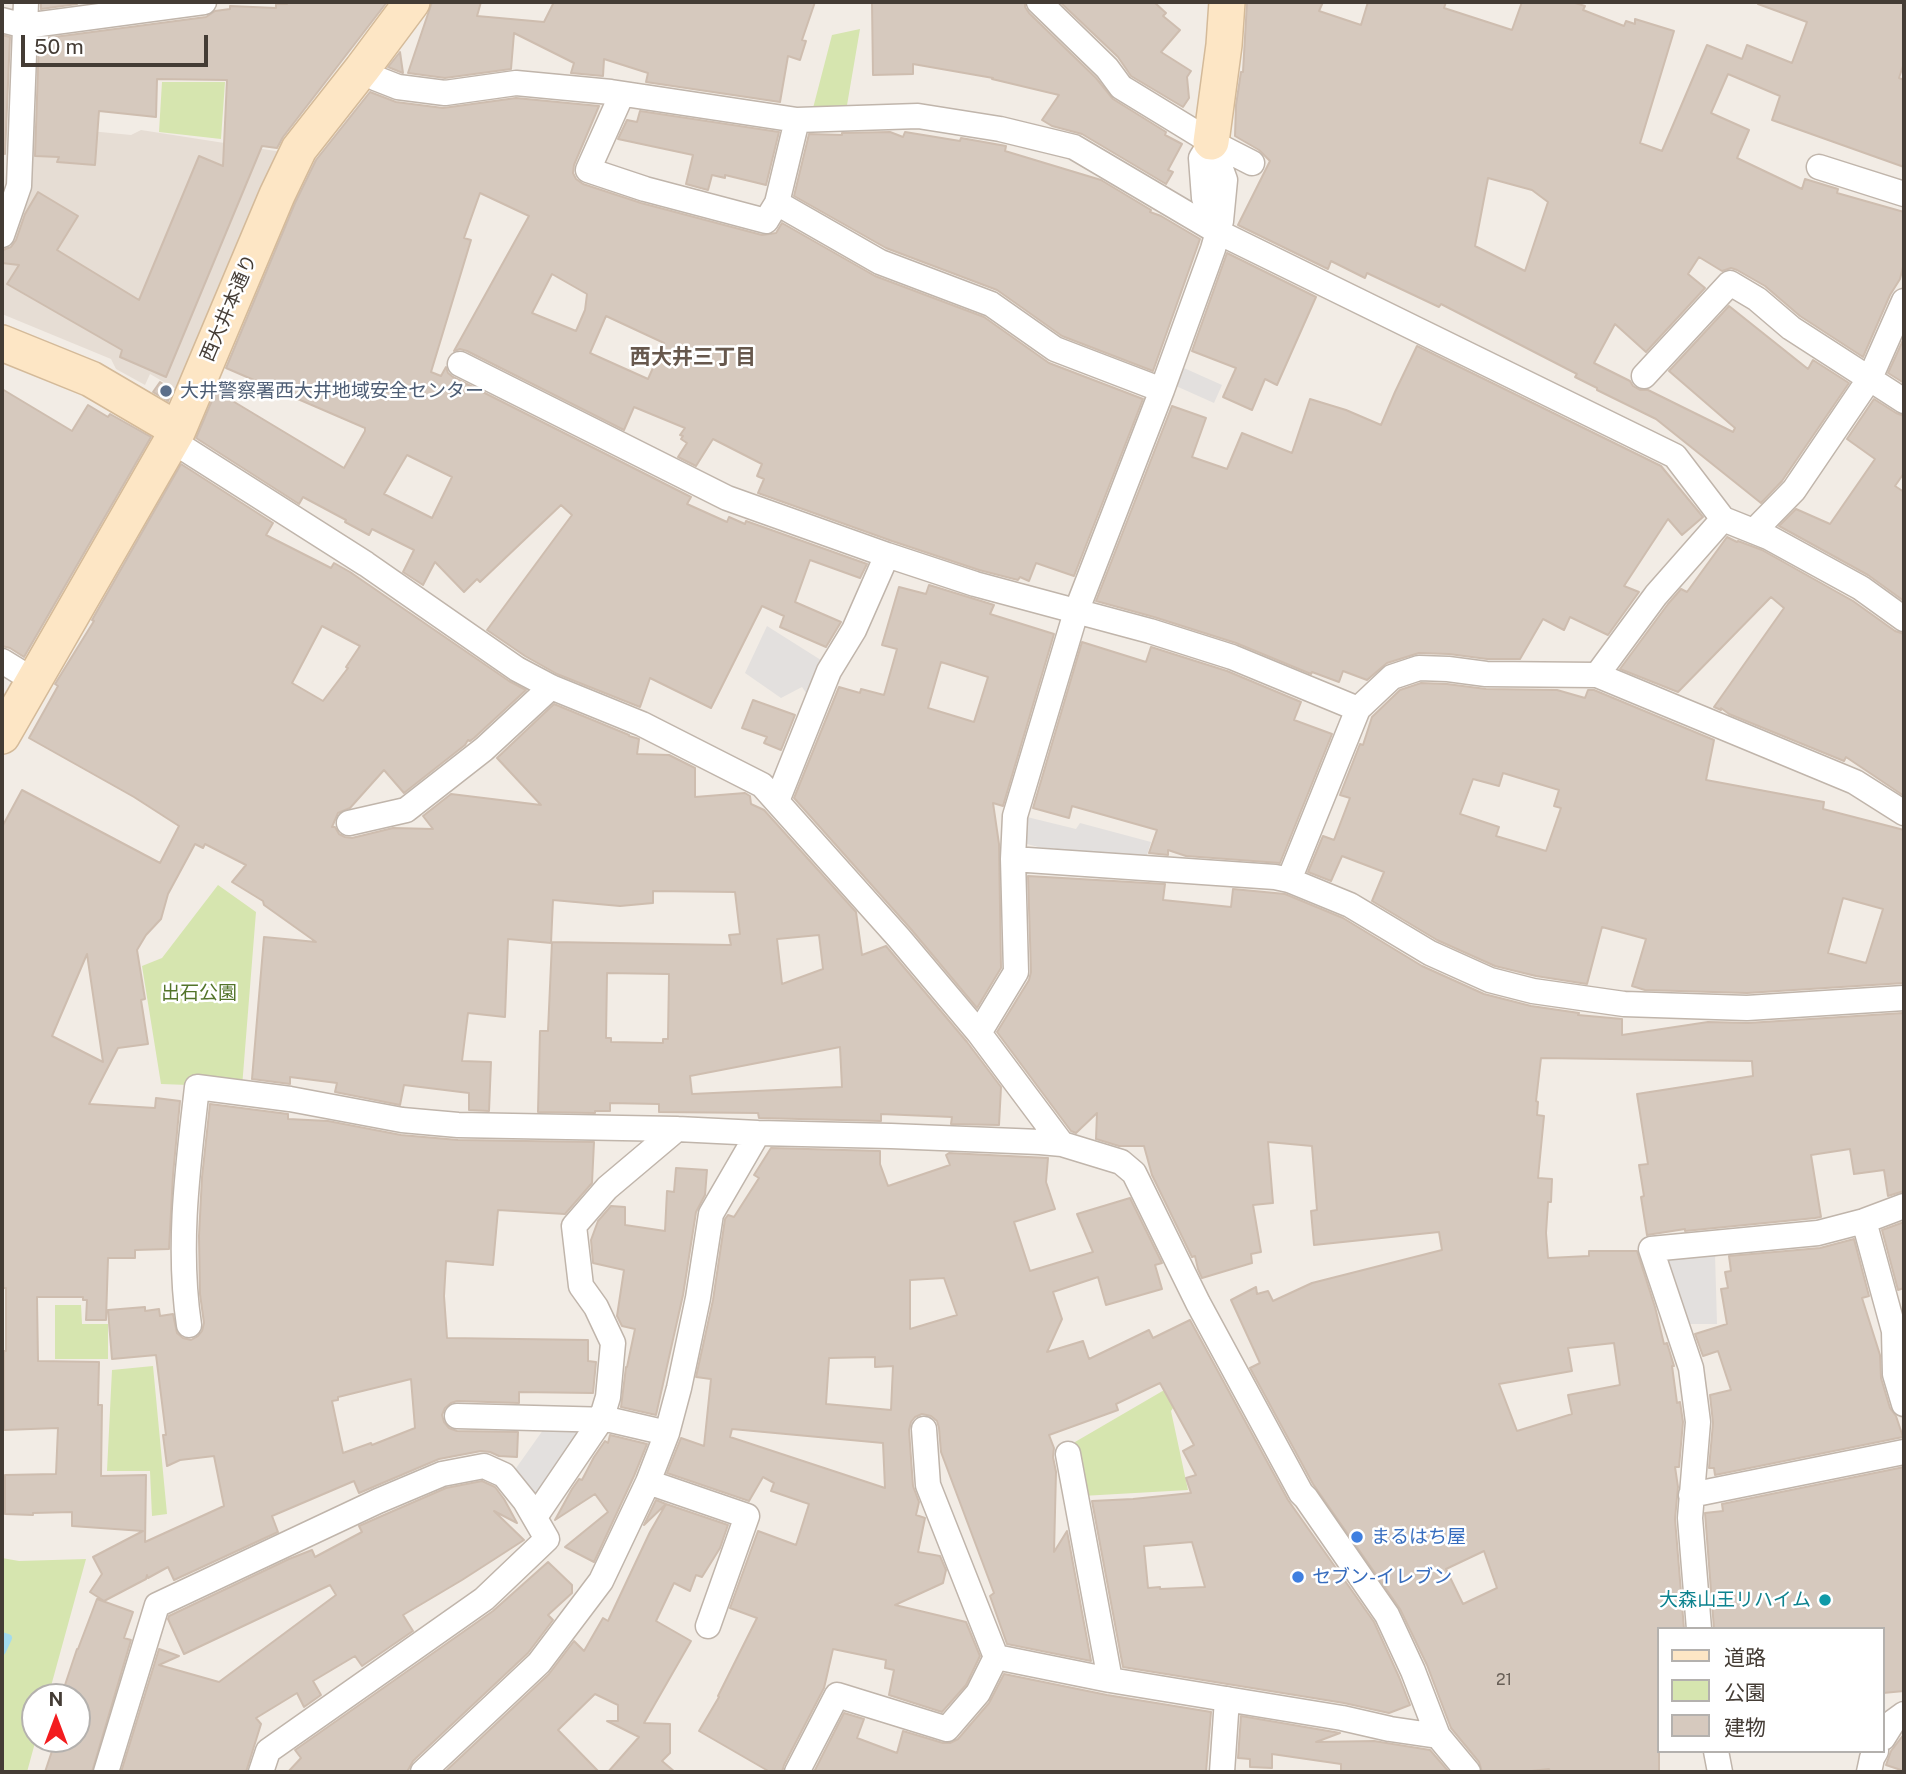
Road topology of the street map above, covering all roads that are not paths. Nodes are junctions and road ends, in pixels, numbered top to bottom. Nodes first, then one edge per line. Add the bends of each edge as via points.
1 (26, 2) edge
2 (204, 2) edge
3 (412, 2) edge
4 (1039, 2) edge
5 (1227, 2) edge
6 (13, 23) edge
7 (362, 69) junction
8 (622, 94) junction
9 (797, 120) junction
10 (1211, 142) junction
11 (1252, 163) dead end
12 (1819, 167) dead end
13 (1904, 194) edge
14 (778, 203) junction
15 (1218, 232) junction
16 (2, 235) edge
17 (1904, 301) edge
18 (2, 343) edge
19 (460, 364) dead end
20 (1644, 376) dead end
21 (1870, 378) junction
22 (1162, 390) junction
23 (1904, 401) edge
24 (175, 435) junction
25 (1723, 519) junction
26 (1754, 531) junction
27 (887, 555) junction
28 (1076, 612) junction
29 (1904, 619) edge
30 (2, 661) edge
31 (1597, 675) junction
32 (33, 680) junction
33 (551, 687) junction
34 (1358, 709) junction
35 (2, 736) edge
36 (777, 802) junction
37 (1904, 813) edge
38 (349, 823) dead end
39 (1013, 859) junction
40 (1290, 880) junction
41 (1904, 998) edge
42 (979, 1033) junction
43 (677, 1129) junction
44 (758, 1133) junction
45 (1062, 1144) junction
46 (1904, 1206) edge
47 (1864, 1220) junction
48 (190, 1325) dead end
49 (1904, 1404) edge
50 (457, 1416) dead end
51 (601, 1420) junction
52 (924, 1429) dead end
53 (667, 1433) junction
54 (1904, 1451) edge
55 (1068, 1454) dead end
56 (648, 1482) junction
57 (1691, 1495) junction
58 (536, 1517) junction
59 (708, 1626) dead end
60 (1699, 1627) edge
61 (996, 1657) junction
62 (1110, 1681) junction
63 (1227, 1699) junction
64 (1904, 1714) edge
65 (1885, 1735) edge
66 (1438, 1736) junction
67 (1716, 1753) edge
68 (1875, 1753) edge
69 (106, 1772) edge
70 (261, 1772) edge
71 (423, 1772) edge
72 (796, 1772) edge
73 (1222, 1772) edge
74 (1468, 1772) edge
75 (1720, 1772) edge
76 (1869, 1772) edge

1 - 6 street
2 - 6 street
3 - 7 street, 西大井本通り
4 - 10 street via 1121,87
5 - 10 street
6 - 16 street via 19,186
7 - 8 street via 398,87 445,93 516,83
7 - 24 street, 西大井本通り via 299,149
8 - 9 street
8 - 14 street via 588,170 766,221
9 - 14 street
9 - 15 street via 918,116 1074,147
10 - 11 street
10 - 15 street via 1201,158 1204,198
12 - 13 street
14 - 22 street via 880,262 990,304 1055,349
15 - 22 street
15 - 25 street via 1675,456
17 - 21 street
18 - 24 street via 91,379
19 - 27 street via 727,498
20 - 21 street via 1730,283
21 - 23 street
21 - 26 street via 1794,490
22 - 28 street
24 - 32 street, 西大井本通り
24 - 33 street via 517,669
25 - 26 street
25 - 31 street via 1656,595
26 - 29 street via 1861,588
27 - 28 street
27 - 36 street via 854,629 829,671
28 - 34 street via 1232,657
28 - 39 street via 1015,816
30 - 32 street
31 - 34 street via 1419,668 1392,677
31 - 37 street via 1855,782
32 - 35 street, 西大井本通り
33 - 36 street via 642,724 762,785
33 - 38 street via 484,749 406,810
34 - 40 street
36 - 42 street
39 - 40 street
39 - 42 street via 1016,972
40 - 41 street via 1350,905 1430,953 1490,980 1533,990 1624,1004 1747,1008
42 - 45 street
43 - 44 street
43 - 48 street via 458,1125 197,1087 184,1243
43 - 51 street via 607,1188 574,1226 581,1286 613,1343
44 - 45 street
44 - 53 street via 711,1214 698,1298
45 - 66 street via 1121,1162 1134,1173 1301,1493 1387,1615
46 - 47 street
47 - 49 street via 1894,1331 1895,1374
47 - 57 street via 1818,1233 1651,1249 1691,1368 1698,1422
50 - 51 street
51 - 53 street
51 - 58 street
52 - 61 street via 928,1485
53 - 56 street
54 - 57 street
55 - 62 street
56 - 59 street via 747,1516
56 - 71 street via 601,1581 539,1663
57 - 60 street
58 - 69 street via 504,1475 484,1466 442,1474 157,1605
58 - 70 street via 547,1539 484,1599 268,1751
61 - 62 street
61 - 72 street via 978,1693 947,1729 838,1695
62 - 63 street
63 - 66 street
63 - 73 street
64 - 65 street
66 - 74 street
67 - 75 street
68 - 76 street

